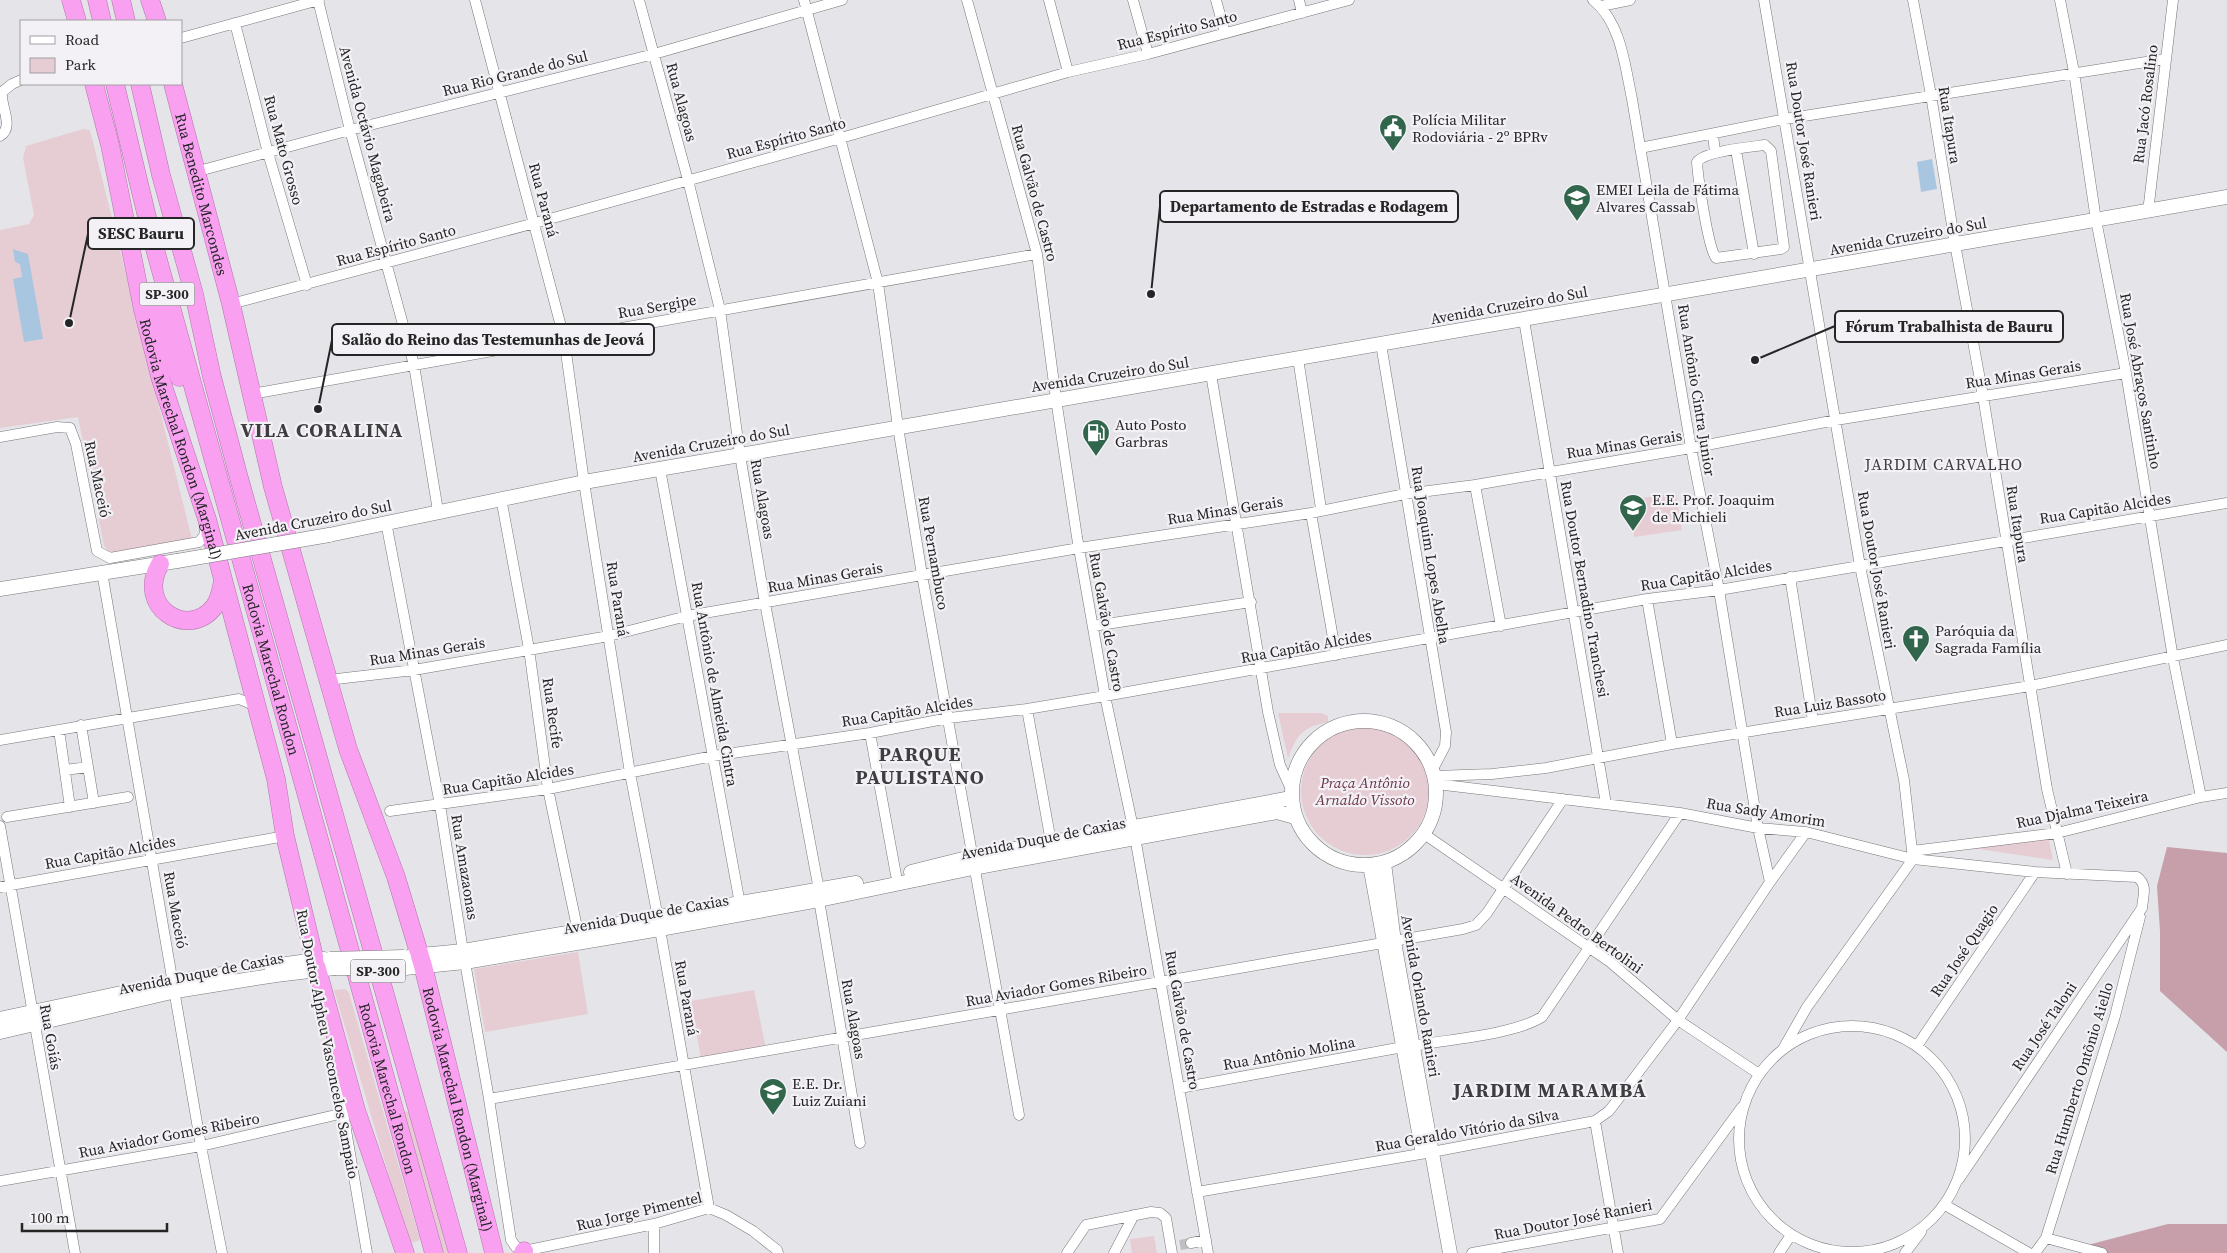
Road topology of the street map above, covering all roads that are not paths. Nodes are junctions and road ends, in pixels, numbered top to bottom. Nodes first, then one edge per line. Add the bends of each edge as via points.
1 (71, 0) edge
2 (97, 0) edge
3 (121, 0) edge
4 (318, 0) edge
5 (475, 0) edge
6 (639, 0) edge
7 (842, 0) edge
8 (968, 0) edge
9 (1050, 0) edge
10 (1133, 0) edge
11 (1216, 0) edge
12 (1299, 0) edge
13 (1349, 0) edge
14 (1630, 0) edge
15 (1764, 0) edge
16 (1913, 0) edge
17 (2060, 0) edge
18 (2173, 0) edge
19 (1597, 3) edge
20 (805, 5) edge
21 (1302, 13) junction
22 (77, 20) edge
23 (102, 20) edge
24 (126, 20) edge
25 (235, 23) junction
26 (1225, 33) junction
27 (182, 38) edge
28 (654, 54) junction
29 (1148, 54) junction
30 (2165, 59) junction
31 (1068, 72) junction
32 (2074, 72) junction
33 (20, 80) edge
34 (94, 85) edge
35 (116, 85) edge
36 (140, 85) edge
37 (173, 85) edge
38 (500, 93) junction
39 (993, 95) junction
40 (1931, 95) junction
41 (1785, 119) junction
42 (350, 130) junction
43 (1713, 134) junction
44 (0, 136) edge
45 (841, 138) junction
46 (1640, 148) junction
47 (1736, 150) junction
48 (268, 153) junction
49 (1716, 153) junction
50 (195, 172) junction
51 (688, 180) junction
52 (2227, 197) edge
53 (2148, 212) junction
54 (2096, 220) junction
55 (535, 224) junction
56 (129, 237) junction
57 (1954, 244) junction
58 (1037, 254) junction
59 (1754, 254) junction
60 (388, 262) junction
61 (1810, 270) junction
62 (878, 283) junction
63 (307, 285) junction
64 (1666, 294) junction
65 (231, 304) junction
66 (720, 310) junction
67 (1524, 320) junction
68 (564, 338) junction
69 (1381, 344) junction
70 (1298, 358) junction
71 (414, 365) junction
72 (2126, 373) junction
73 (1211, 374) junction
74 (252, 394) junction
75 (1983, 396) junction
76 (1056, 400) junction
77 (1836, 420) junction
78 (898, 427) junction
79 (0, 437) edge
80 (1691, 448) junction
81 (740, 455) junction
82 (660, 469) junction
83 (1550, 472) junction
84 (584, 482) junction
85 (1475, 485) junction
86 (1405, 494) junction
87 (500, 498) junction
88 (225, 502) junction
89 (2227, 503) edge
90 (1321, 509) junction
91 (438, 511) junction
92 (1311, 513) junction
93 (2149, 516) junction
94 (206, 519) junction
95 (386, 522) junction
96 (1238, 523) junction
97 (2006, 540) junction
98 (1079, 548) junction
99 (168, 563) junction
100 (1860, 566) junction
101 (102, 572) junction
102 (922, 575) junction
103 (1790, 577) junction
104 (223, 581) junction
105 (0, 589) edge
106 (1719, 590) junction
107 (1647, 599) junction
108 (1250, 602) junction
109 (765, 603) junction
110 (1574, 613) junction
111 (687, 616) junction
112 (1093, 626) junction
113 (1501, 626) junction
114 (609, 636) junction
115 (1430, 639) junction
116 (2227, 645) edge
117 (529, 649) junction
118 (1336, 655) junction
119 (2173, 658) junction
120 (414, 670) junction
121 (1261, 670) junction
122 (328, 680) junction
123 (2030, 686) junction
124 (1105, 696) junction
125 (256, 706) junction
126 (1027, 709) junction
127 (1889, 709) junction
128 (126, 718) junction
129 (949, 718) junction
130 (1813, 721) junction
131 (81, 725) junction
132 (59, 730) junction
133 (870, 733) junction
134 (1743, 733) junction
135 (0, 740) edge
136 (1672, 744) junction
137 (790, 745) junction
138 (713, 756) junction
139 (1599, 757) junction
140 (88, 767) junction
141 (65, 770) junction
142 (630, 773) junction
143 (1434, 776) junction
144 (548, 790) junction
145 (2227, 793) edge
146 (1291, 794) junction
147 (2201, 797) junction
148 (128, 798) dead end
149 (1563, 799) junction
150 (94, 803) junction
151 (440, 804) junction
152 (1606, 804) junction
153 (70, 807) junction
154 (390, 811) dead end
155 (1680, 813) junction
156 (1295, 816) junction
157 (7, 817) dead end
158 (0, 826) edge
159 (1758, 828) junction
160 (1134, 832) junction
161 (1806, 832) junction
162 (2058, 832) junction
163 (1424, 834) junction
164 (285, 836) junction
165 (1051, 842) junction
166 (1913, 855) junction
167 (151, 860) junction
168 (972, 862) junction
169 (1377, 864) junction
170 (2035, 872) junction
171 (2067, 874) junction
172 (896, 876) junction
173 (1770, 882) junction
174 (11, 886) junction
175 (0, 887) edge
176 (1504, 888) junction
177 (2145, 888) joint
178 (819, 895) junction
179 (740, 904) junction
180 (2142, 908) junction
181 (659, 924) junction
182 (578, 932) junction
183 (1389, 943) junction
184 (1589, 947) junction
185 (464, 957) junction
186 (413, 961) junction
187 (324, 964) junction
188 (1161, 982) junction
189 (175, 987) junction
190 (999, 1010) junction
191 (0, 1020) edge
192 (33, 1020) junction
193 (1678, 1020) junction
194 (0, 1032) edge
195 (842, 1037) junction
196 (1917, 1046) junction
197 (1408, 1047) junction
198 (1783, 1049) junction
199 (683, 1064) junction
200 (1758, 1074) junction
201 (1180, 1088) junction
202 (489, 1099) junction
203 (1743, 1107) junction
204 (344, 1114) junction
205 (1019, 1115) dead end
206 (1595, 1121) junction
207 (860, 1143) dead end
208 (201, 1146) junction
209 (1428, 1152) junction
210 (61, 1171) junction
211 (1959, 1178) junction
212 (0, 1181) edge
213 (1198, 1192) junction
214 (1945, 1205) junction
215 (709, 1208) junction
216 (1134, 1215) junction
217 (654, 1224) junction
218 (1925, 1226) junction
219 (1613, 1228) junction
220 (1791, 1235) junction
221 (2046, 1238) junction
222 (1206, 1240) junction
223 (1191, 1243) tunnel mouth
224 (1174, 1248) edge
225 (524, 1252) edge
226 (75, 1253) edge
227 (222, 1253) edge
228 (367, 1253) edge
229 (405, 1253) edge
230 (434, 1253) edge
231 (458, 1253) edge
232 (494, 1253) edge
233 (654, 1253) edge
234 (778, 1253) edge
235 (1067, 1253) edge
236 (1114, 1253) edge
237 (1208, 1253) edge
238 (1440, 1253) edge
239 (1450, 1253) edge
240 (1472, 1253) edge
241 (1618, 1253) edge
242 (1778, 1253) edge
243 (1905, 1253) edge
244 (2029, 1253) edge
245 (2035, 1253) edge
246 (2102, 1253) edge

1 - 22 highway
2 - 23 highway
3 - 24 highway
4 - 25 street
4 - 42 street, Avenida Octávio Magabeira
5 - 38 street, Rua Paraná
6 - 28 street, Rua Alagoas
7 - 20 street, Rua Rio Grande do Sul
8 - 39 street, Rua Galvão de Castro
9 - 31 street
10 - 29 street
11 - 26 street
12 - 21 street
13 - 21 street, Rua Espírito Santo
14 - 19 street
15 - 41 street, Rua Doutor José Ranieri
16 - 40 street, Rua Itapura
17 - 32 street, Rua José Abraços Santinho
18 - 30 street, Rua Jacó Rosalino
19 - 46 street, Rua Antônio Cintra Junior via 1611,23 1622,50
20 - 28 street, Rua Rio Grande do Sul
20 - 45 street, Rua Pernambuco
21 - 26 street, Rua Espírito Santo
25 - 27 street
25 - 48 street, Rua Mato Grosso
26 - 29 street, Rua Espírito Santo
28 - 38 street, Rua Rio Grande do Sul
28 - 51 street, Rua Alagoas
29 - 31 street, Rua Espírito Santo
30 - 32 street
30 - 53 street, Rua Jacó Rosalino
31 - 39 street, Rua Espírito Santo
32 - 40 street
32 - 54 street, Rua José Abraços Santinho
33 - 44 street via 2,92 7,126
34 - 56 highway, Rodovia Marechal Rondon (Marginal)
35 - 88 highway, Rodovia Marechal Rondon / SP-300 via 146,215
36 - 231 highway, Rodovia Marechal Rondon / SP-300 via 234,459
37 - 50 highway, Rua Benedito Marcondes
38 - 42 street, Rua Rio Grande do Sul
38 - 55 street, Rua Paraná
39 - 45 street, Rua Espírito Santo
39 - 58 street, Rua Galvão de Castro
40 - 41 street
40 - 57 street, Rua Itapura
41 - 43 street
41 - 61 street, Rua Doutor José Ranieri
42 - 48 street, Rua Rio Grande do Sul
42 - 60 street, Avenida Octávio Magabeira
43 - 46 street
43 - 49 street
45 - 51 street, Rua Espírito Santo
45 - 62 street, Rua Pernambuco
46 - 64 street, Rua Antônio Cintra Junior
47 - 49 street
47 - 59 street
47 - 59 street via 1765,145 1771,151 1785,244 1782,249
48 - 50 street, Rua Rio Grande do Sul
48 - 63 street, Rua Mato Grosso
49 - 59 street via 1696,162 1713,254 1722,259
50 - 65 highway, Rua Benedito Marcondes
51 - 55 street, Rua Espírito Santo
51 - 66 street, Rua Alagoas
52 - 53 main road, Avenida Cruzeiro do Sul
53 - 54 main road, Avenida Cruzeiro do Sul
54 - 57 main road, Avenida Cruzeiro do Sul
54 - 72 street, Rua José Abraços Santinho
55 - 60 street, Rua Espírito Santo
55 - 68 street, Rua Paraná
56 - 88 highway
56 - 94 highway, Rodovia Marechal Rondon (Marginal) via 161,380
57 - 61 main road, Avenida Cruzeiro do Sul
57 - 75 street, Rua Itapura
58 - 62 street, Rua Sergipe
58 - 76 street, Rua Galvão de Castro
60 - 63 street, Rua Espírito Santo
60 - 71 street, Avenida Octávio Magabeira
61 - 64 main road, Avenida Cruzeiro do Sul
61 - 77 street, Rua Doutor José Ranieri
62 - 66 street, Rua Sergipe
62 - 78 street, Rua Pernambuco
63 - 65 street, Rua Espírito Santo
64 - 67 main road, Avenida Cruzeiro do Sul
64 - 80 street, Rua Antônio Cintra Junior
65 - 74 highway, Rua Benedito Marcondes
66 - 68 street, Rua Sergipe
66 - 81 street, Rua Alagoas
67 - 69 main road, Avenida Cruzeiro do Sul
67 - 83 street, Rua Doutor Bernadino Tranchesi
68 - 71 street, Rua Sergipe
68 - 84 street, Rua Paraná
69 - 70 main road, Avenida Cruzeiro do Sul
69 - 86 street, Rua Joaquim Lopes Abelha
70 - 73 main road, Avenida Cruzeiro do Sul
70 - 90 street
71 - 74 street, Rua Sergipe
71 - 91 street, Avenida Octávio Magabeira
72 - 75 street, Rua Minas Gerais
72 - 93 street, Rua José Abraços Santinho
73 - 76 main road, Avenida Cruzeiro do Sul
73 - 96 street
74 - 122 highway, Rua Benedito Marcondes via 273,487
75 - 77 street, Rua Minas Gerais
75 - 97 street, Rua Itapura
76 - 78 main road, Avenida Cruzeiro do Sul
76 - 98 street, Rua Galvão de Castro
77 - 80 street, Rua Minas Gerais
77 - 100 street, Rua Doutor José Ranieri
78 - 81 main road, Avenida Cruzeiro do Sul
78 - 102 street, Rua Pernambuco
79 - 94 street, Rua Maceió via 65,426 72,431 97,551 110,558 199,542 204,536
80 - 83 street, Rua Minas Gerais
80 - 106 street, Rua Antônio Cintra Junior
81 - 82 main road, Avenida Cruzeiro do Sul
81 - 109 street, Rua Alagoas
82 - 84 main road, Avenida Cruzeiro do Sul
82 - 111 street, Rua Antônio de Almeida Cintra
83 - 85 street, Rua Minas Gerais
83 - 110 street, Rua Doutor Bernadino Tranchesi
84 - 87 main road, Avenida Cruzeiro do Sul
84 - 114 street, Rua Paraná
85 - 86 street, Rua Minas Gerais
85 - 113 street
86 - 90 street, Rua Minas Gerais
86 - 115 street, Rua Joaquim Lopes Abelha
87 - 91 main road, Avenida Cruzeiro do Sul
87 - 117 street, Rua Recife
88 - 230 highway, Rodovia Marechal Rondon / SP-300
89 - 93 street, Rua Capitão Alcides
90 - 92 street, Rua Minas Gerais
91 - 95 main road, Avenida Cruzeiro do Sul
92 - 96 street, Rua Minas Gerais
92 - 118 street
93 - 97 street, Rua Capitão Alcides
93 - 119 street, Rua José Abraços Santinho
94 - 104 highway, Rodovia Marechal Rondon (Marginal)
95 - 99 main road, Avenida Cruzeiro do Sul, bridge
95 - 120 street, Rua Amazaonas
96 - 98 street, Rua Minas Gerais
96 - 108 street
97 - 100 street, Rua Capitão Alcides
97 - 123 street, Rua Itapura
98 - 102 street, Rua Minas Gerais
98 - 112 street, Rua Galvão de Castro
99 - 101 main road, Avenida Cruzeiro do Sul
99 - 104 highway via 154,574 154,598 170,616 182,620 205,615 220,596
100 - 103 street, Rua Capitão Alcides
100 - 127 street, Rua Doutor José Ranieri
101 - 105 main road, Avenida Cruzeiro do Sul
101 - 128 street, Rua Maceió
102 - 109 street, Rua Minas Gerais
102 - 129 street, Rua Pernambuco
103 - 106 street, Rua Capitão Alcides
103 - 130 street
104 - 125 highway, Rodovia Marechal Rondon (Marginal)
106 - 107 street, Rua Capitão Alcides
106 - 134 street, Rua Antônio Cintra Junior
107 - 110 street, Rua Capitão Alcides
107 - 136 street
108 - 112 street
108 - 121 street
109 - 111 street, Rua Minas Gerais
109 - 137 street, Rua Alagoas
110 - 113 street, Rua Capitão Alcides
110 - 139 street, Rua Doutor Bernadino Tranchesi
111 - 114 street, Rua Minas Gerais
111 - 138 street, Rua Antônio de Almeida Cintra
112 - 124 street, Rua Galvão de Castro
113 - 115 street, Rua Capitão Alcides
114 - 117 street, Rua Minas Gerais
114 - 142 street, Rua Paraná
115 - 118 street, Rua Capitão Alcides
115 - 143 street, Rua Joaquim Lopes Abelha via 1446,732 1445,746
116 - 119 street, Rua Luiz Bassoto
117 - 120 street, Rua Minas Gerais
117 - 144 street, Rua Recife
118 - 121 street, Rua Capitão Alcides
119 - 123 street, Rua Luiz Bassoto
119 - 147 street, Rua José Abraços Santinho
120 - 122 street, Rua Minas Gerais
120 - 151 street, Rua Amazaonas
121 - 124 street, Rua Capitão Alcides
121 - 146 street via 1280,766
122 - 186 highway, Rodovia Marechal Rondon (Marginal) via 348,749 396,877
123 - 127 street, Rua Luiz Bassoto
123 - 162 street, Rua Itapura via 2047,789
124 - 126 street, Rua Capitão Alcides
124 - 160 street, Rua Galvão de Castro
125 - 128 street via 239,700
125 - 164 highway, Rodovia Marechal Rondon (Marginal) via 276,779
126 - 129 street, Rua Capitão Alcides
126 - 165 street
127 - 130 street, Rua Luiz Bassoto
127 - 166 street, Rua Doutor José Ranieri via 1904,780
128 - 131 street
128 - 167 street, Rua Maceió
129 - 133 street, Rua Capitão Alcides
129 - 168 street, Rua Pernambuco
130 - 134 street, Rua Luiz Bassoto
131 - 132 street
131 - 140 street
132 - 135 street
132 - 141 street
133 - 137 street, Rua Capitão Alcides
133 - 172 street
134 - 136 street, Rua Luiz Bassoto
134 - 159 street, Rua Antônio Cintra Junior
136 - 139 street, Rua Luiz Bassoto
137 - 138 street, Rua Capitão Alcides
137 - 178 street, Rua Alagoas
138 - 142 street, Rua Capitão Alcides
138 - 179 street, Rua Antônio de Almeida Cintra
139 - 143 street, Rua Luiz Bassoto via 1512,773
139 - 152 street, Rua Doutor Bernadino Tranchesi
140 - 141 street
140 - 150 street
141 - 153 street
142 - 144 street, Rua Capitão Alcides
142 - 181 street, Rua Paraná
143 - 146 main road via 1424,751 1410,737 1393,726 1374,721 1354,721 1334,726 1304,751 1295,769
143 - 149 street, Rua Sady Amorim
143 - 163 main road via 1437,796 1433,816
144 - 151 street, Rua Capitão Alcides
144 - 182 street, Rua Recife
145 - 147 street, Rua Djalma Teixeira
146 - 156 main road
146 - 160 main road, Avenida Duque de Caxias
147 - 162 street, Rua Djalma Teixeira
148 - 150 street
149 - 152 street, Rua Sady Amorim
149 - 176 street, Rua Aviador Gomes Ribeiro
150 - 153 street
151 - 154 street, Rua Capitão Alcides
151 - 185 street, Rua Amazaonas
152 - 155 street, Rua Sady Amorim
153 - 157 street
155 - 159 street, Rua Sady Amorim
155 - 184 street, Rua Antônio Molina
156 - 160 main road, Avenida Duque de Caxias via 1277,812
156 - 169 main road via 1302,832 1328,856 1362,866
158 - 174 street, Rua Goiás
159 - 161 street, Rua Sady Amorim
159 - 173 street, Rua Antônio Cintra Junior
160 - 165 main road, Avenida Duque de Caxias
160 - 168 main road, Avenida Duque de Caxias
160 - 188 street, Rua Galvão de Castro
161 - 166 street, Rua Sady Amorim
161 - 173 street
162 - 166 street, Rua Djalma Teixeira
162 - 171 street, Rua Itapura
163 - 169 main road via 1399,857
163 - 176 street, Avenida Pedro Bertolini
164 - 167 street, Rua Capitão Alcides
164 - 187 highway, Rua Doutor Alpheu Vasconcelos Sampaio
165 - 168 main road, Avenida Duque de Caxias
166 - 170 street, Rua Sady Amorim
166 - 198 street via 1807,1007
167 - 174 street, Rua Capitão Alcides
167 - 189 street, Rua Maceió
168 - 172 main road, Avenida Duque de Caxias
168 - 178 main road, Avenida Duque de Caxias
168 - 190 street, Rua Pernambuco
169 - 183 main road, Avenida Orlando Ranieri
170 - 171 street, Rua Sady Amorim
170 - 196 street, Rua José Quagio
171 - 177 street, Rua Sady Amorim via 2137,877
172 - 178 main road, Avenida Duque de Caxias
173 - 193 street
174 - 175 street, Rua Capitão Alcides
174 - 192 street, Rua Goiás
176 - 183 street, Rua Aviador Gomes Ribeiro via 1476,925
176 - 184 street, Avenida Pedro Bertolini
177 - 180 street, Rua José Taloni
178 - 179 main road, Avenida Duque de Caxias
178 - 181 main road, Avenida Duque de Caxias
178 - 195 street, Rua Alagoas
179 - 181 main road, Avenida Duque de Caxias
180 - 211 street, Rua José Taloni
180 - 221 street, Rua Humberto Ontõnio Aiello via 2116,1016
181 - 182 main road, Avenida Duque de Caxias
181 - 185 main road, Avenida Duque de Caxias
181 - 199 street, Rua Paraná
182 - 185 main road, Avenida Duque de Caxias
183 - 188 street, Rua Aviador Gomes Ribeiro
183 - 197 main road, Avenida Orlando Ranieri
184 - 193 street, Avenida Pedro Bertolini
184 - 197 street, Rua Antônio Molina via 1542,1017 1530,1024
185 - 186 main road, Avenida Duque de Caxias
185 - 202 street, Rua Amazaonas
186 - 187 main road, Avenida Duque de Caxias, bridge
186 - 232 highway, Rodovia Marechal Rondon (Marginal)
187 - 189 main road, Avenida Duque de Caxias
187 - 204 street, Rua Doutor Alpheu Vasconcelos Sampaio
187 - 229 highway via 356,1110
188 - 190 street, Rua Aviador Gomes Ribeiro
188 - 201 street, Rua Galvão de Castro
189 - 192 main road, Avenida Duque de Caxias
189 - 208 street, Rua Maceió
190 - 195 street, Rua Aviador Gomes Ribeiro
190 - 205 street, Rua Pernambuco
191 - 192 main road, Avenida Duque de Caxias
192 - 194 main road, Avenida Duque de Caxias
192 - 210 street, Rua Goiás
193 - 200 street, Avenida Pedro Bertolini
193 - 206 street via 1609,1111
195 - 199 street, Rua Aviador Gomes Ribeiro
195 - 207 street, Rua Alagoas
196 - 198 street via 1885,1030 1850,1026 1815,1032
196 - 211 street via 1944,1072 1961,1105 1966,1142
197 - 201 street, Rua Antônio Molina
197 - 209 main road, Avenida Orlando Ranieri
198 - 200 street
199 - 202 street, Rua Aviador Gomes Ribeiro
199 - 215 street, Rua Paraná
200 - 203 street
201 - 213 street, Rua Galvão de Castro
202 - 225 street, Rua Amazaonas via 511,1240
203 - 219 street, Rua Doutor José Ranieri via 1660,1219
203 - 220 street via 1738,1143 1745,1179 1764,1211
204 - 208 street, Rua Aviador Gomes Ribeiro
204 - 228 street, Rua Doutor Alpheu Vasconcelos Sampaio
206 - 209 street, Rua Geraldo Vitório da Silva
206 - 219 street
208 - 210 street, Rua Aviador Gomes Ribeiro
208 - 227 street, Rua Maceió
209 - 213 street, Rua Geraldo Vitório da Silva
209 - 238 main road, Avenida Orlando Ranieri
209 - 239 main road, Avenida Orlando Ranieri
210 - 212 street, Rua Aviador Gomes Ribeiro
210 - 226 street, Rua Goiás
211 - 214 street
213 - 222 street, Rua Galvão de Castro
214 - 218 street
214 - 244 street
215 - 217 street, Rua Jorge Pimentel
215 - 234 street, Rua Jorge Pimentel via 726,1214 753,1231
216 - 224 street via 1160,1213 1166,1218
216 - 235 street via 1086,1225
216 - 236 street
217 - 225 street, Rua Jorge Pimentel
217 - 233 street
218 - 220 street via 1901,1241 1874,1250 1845,1252 1817,1247
218 - 243 street
219 - 240 street, Rua Doutor José Ranieri
219 - 241 street
220 - 242 street
221 - 245 street, Rua Humberto Ontõnio Aiello
221 - 246 street
222 - 223 street
222 - 237 street, Rua Galvão de Castro

